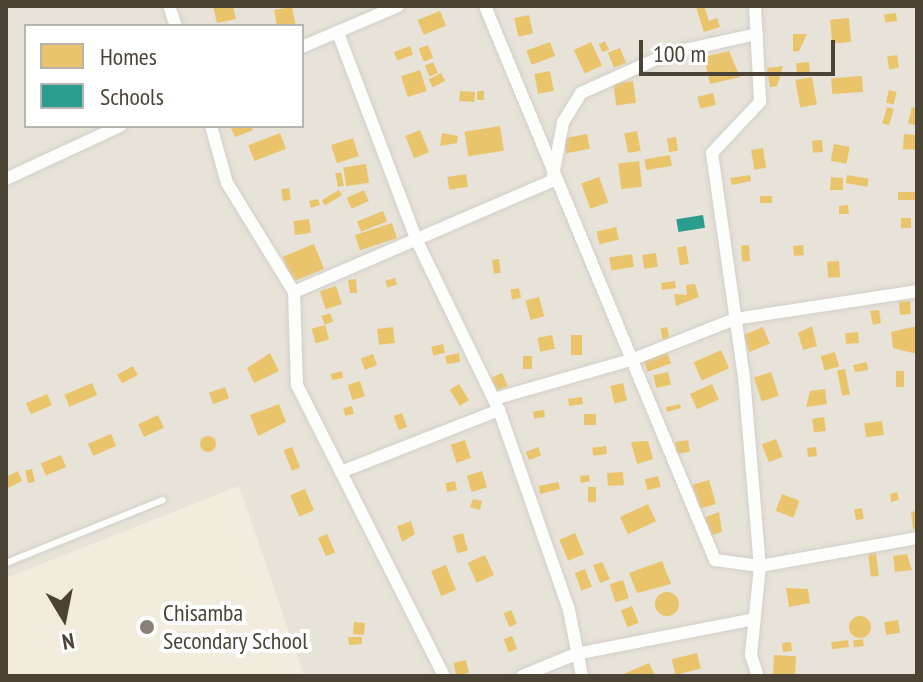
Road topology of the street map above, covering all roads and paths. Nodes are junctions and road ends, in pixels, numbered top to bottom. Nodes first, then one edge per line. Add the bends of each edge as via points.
1 (398, 6) edge
2 (485, 6) edge
3 (755, 6) edge
4 (338, 33) junction
5 (757, 34) junction
6 (304, 46) edge
7 (116, 128) edge
8 (212, 128) edge
9 (6, 179) edge
10 (552, 181) junction
11 (417, 241) junction
12 (917, 291) edge
13 (294, 292) junction
14 (735, 319) junction
15 (631, 360) junction
16 (497, 405) junction
17 (341, 472) junction
18 (163, 500) dead end
19 (917, 538) edge
20 (7, 561) edge
21 (760, 566) junction
22 (755, 619) junction
23 (576, 654) junction
24 (444, 676) edge
25 (522, 676) edge
26 (582, 676) edge
27 (758, 676) edge

1 - 4 street
2 - 10 street
3 - 5 street
4 - 6 street
4 - 11 street
5 - 10 street via 670,53 581,93 563,122
5 - 14 street via 760,102 712,153
7 - 9 street
8 - 13 street via 227,183
10 - 11 street
10 - 15 street
11 - 13 street
11 - 16 street
12 - 14 street
13 - 17 street via 297,385
14 - 15 street
14 - 21 street
15 - 16 street
15 - 21 street via 715,560
16 - 17 street
16 - 23 street via 569,610
17 - 24 street
18 - 20 lane
19 - 21 street
21 - 22 street
22 - 23 street
22 - 27 street via 751,655
23 - 25 street
23 - 26 street

